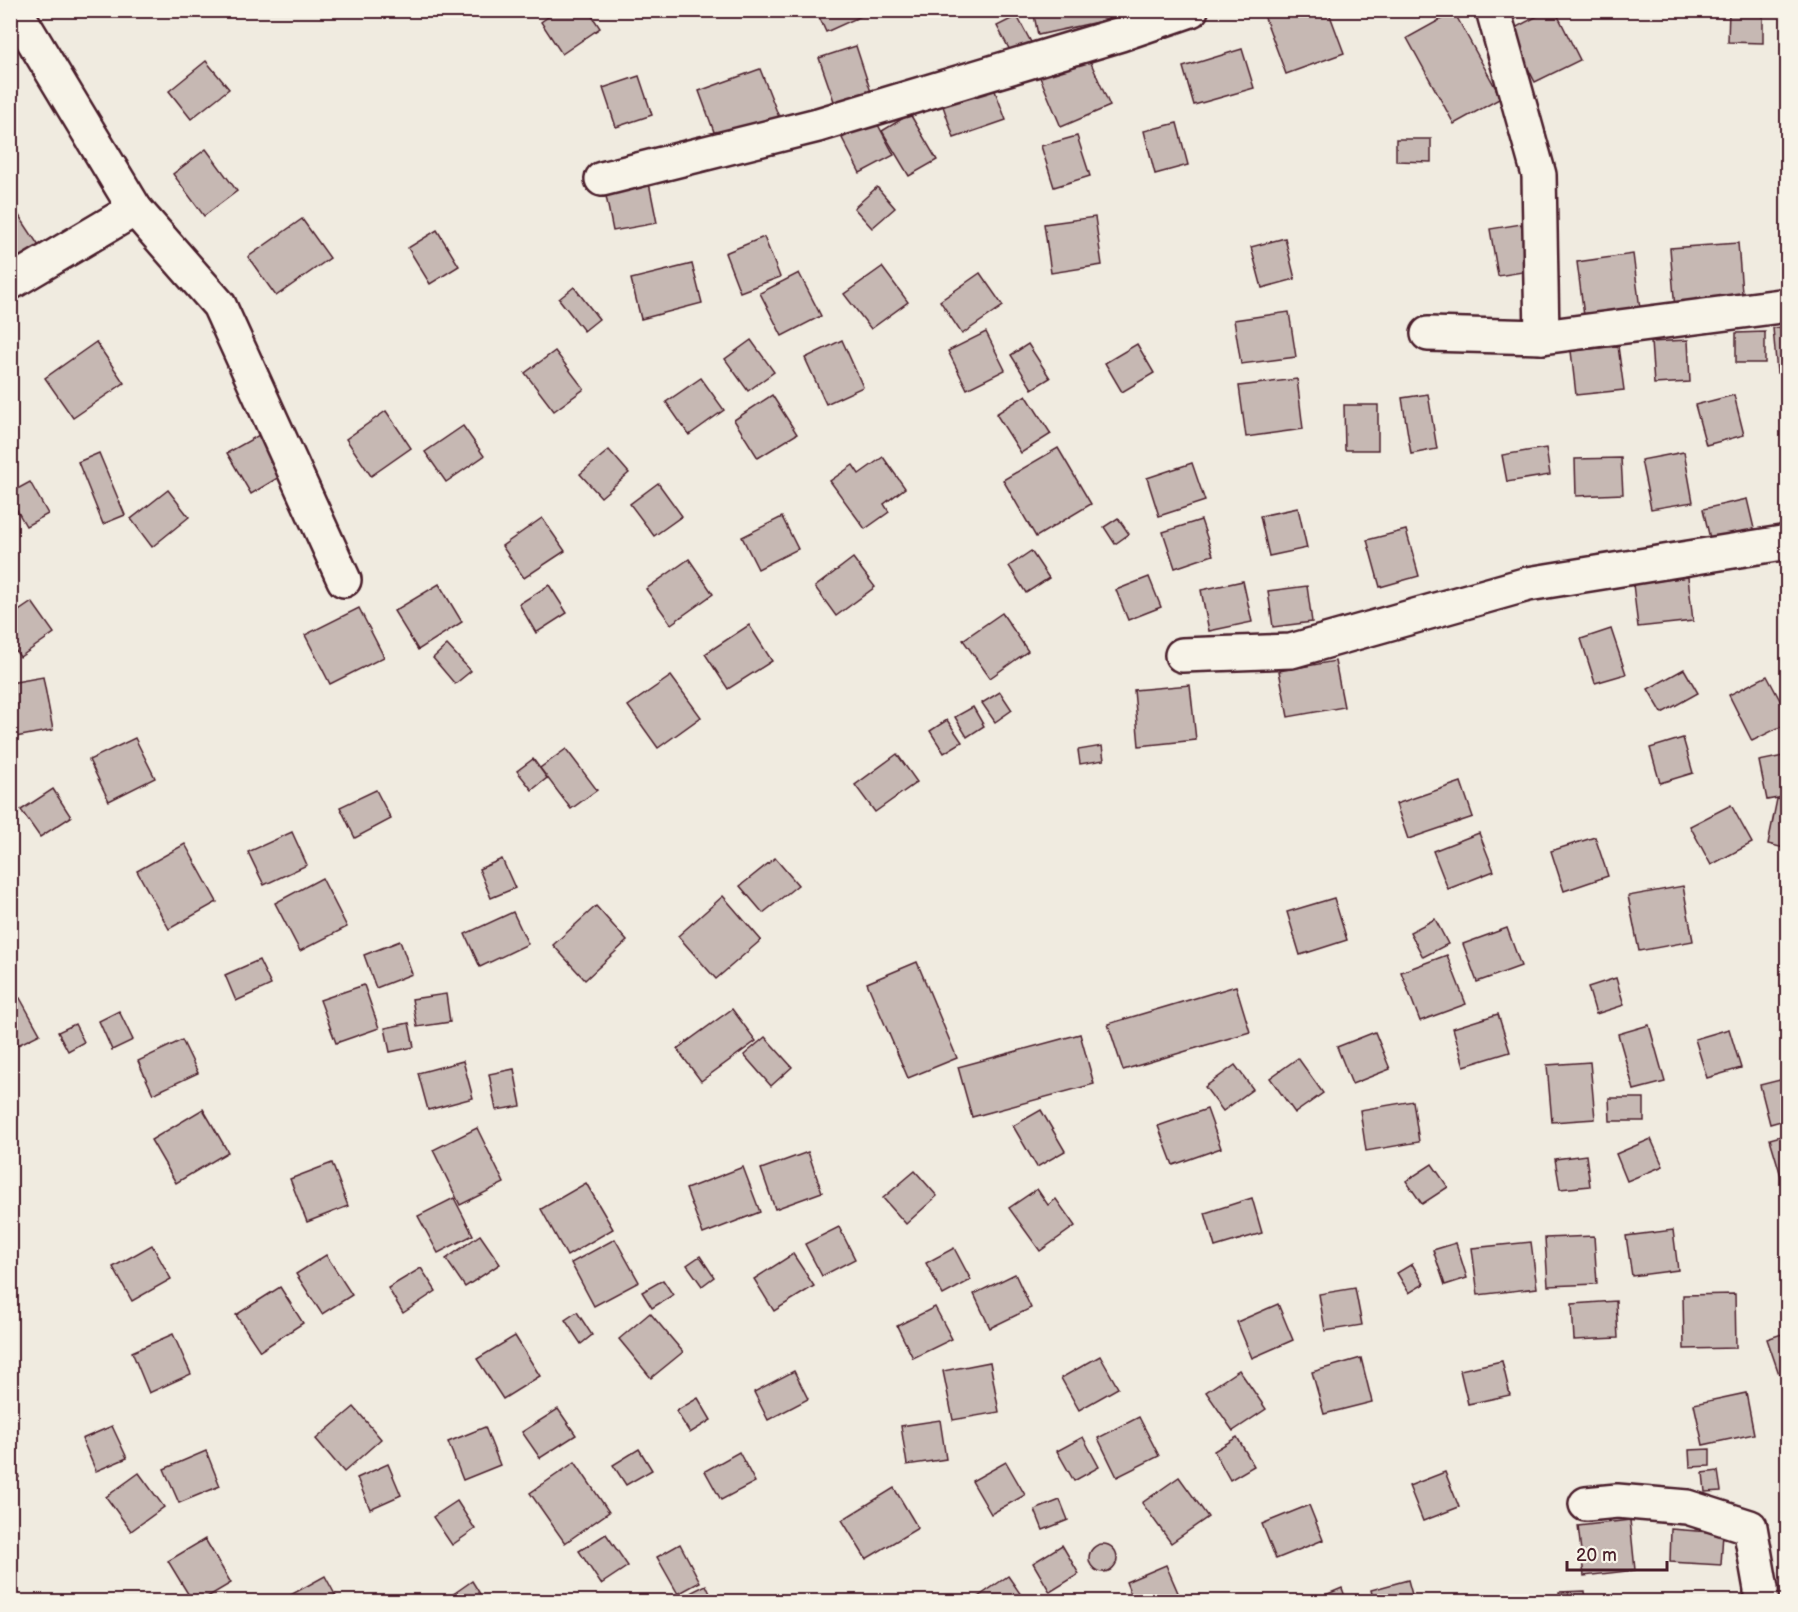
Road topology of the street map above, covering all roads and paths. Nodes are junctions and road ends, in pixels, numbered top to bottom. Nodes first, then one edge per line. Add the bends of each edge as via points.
1 (15, 10) edge
2 (1191, 10) edge
3 (1493, 10) edge
4 (602, 179) dead end
5 (135, 209) junction
6 (10, 283) edge
7 (1788, 305) edge
8 (1428, 333) dead end
9 (1542, 337) junction
10 (1788, 542) edge
11 (344, 580) dead end
12 (1182, 655) dead end
13 (1586, 1504) dead end
14 (1761, 1602) edge

1 - 5 street
2 - 4 street via 818,125
3 - 9 street via 1539,175
5 - 6 street
5 - 11 street via 219,305
7 - 9 street
8 - 9 street
10 - 12 street via 1528,584 1291,651
13 - 14 street via 1617,1501 1687,1507 1750,1527

